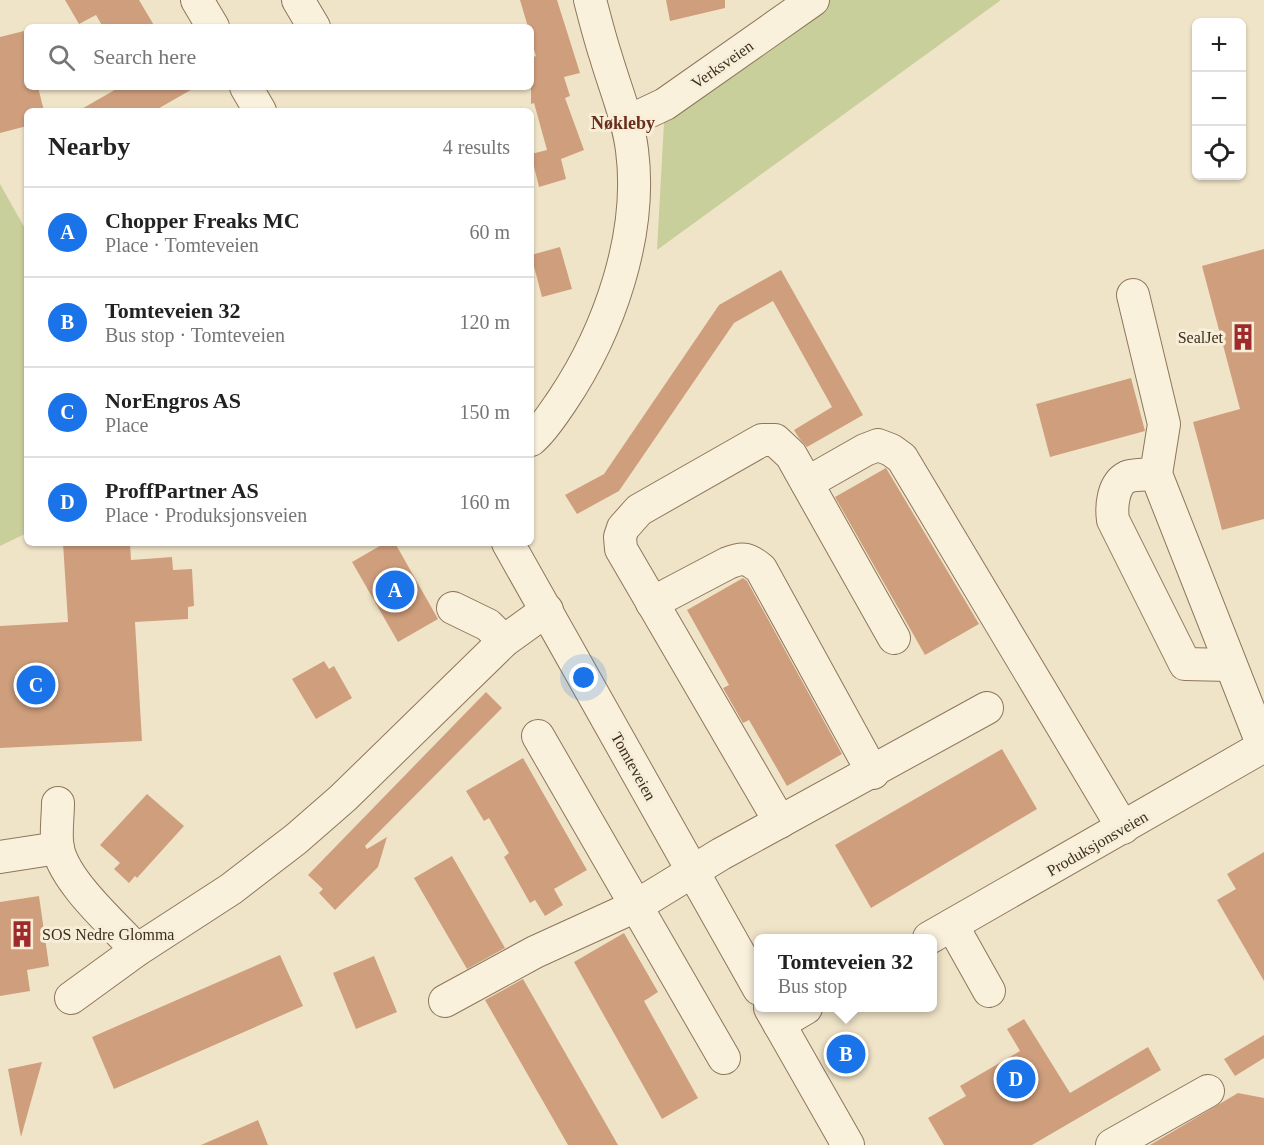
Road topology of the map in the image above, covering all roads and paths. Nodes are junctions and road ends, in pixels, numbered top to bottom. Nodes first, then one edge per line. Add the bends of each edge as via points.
1 (197, 0) edge
2 (298, 0) edge
3 (590, 0) edge
4 (811, 1) edge
5 (211, 24) edge
6 (312, 24) edge
7 (248, 90) edge
8 (258, 108) edge
9 (627, 122) junction
10 (1133, 295) dead end
11 (534, 437) edge
12 (1156, 474) junction
13 (807, 483) junction
14 (510, 546) edge
15 (652, 603) junction
16 (453, 608) dead end
17 (547, 610) junction
18 (894, 639) dead end
19 (504, 641) junction
20 (1230, 665) junction
21 (987, 708) dead end
22 (538, 736) dead end
23 (1264, 746) edge
24 (873, 772) junction
25 (58, 803) dead end
26 (780, 822) junction
27 (1123, 828) junction
28 (58, 848) junction
29 (0, 857) edge
30 (693, 871) junction
31 (636, 906) junction
32 (940, 932) edge
33 (137, 950) junction
34 (754, 980) edge
35 (989, 991) dead end
36 (71, 998) dead end
37 (445, 1001) dead end
38 (790, 1012) edge
39 (774, 1016) edge
40 (724, 1058) dead end
41 (1208, 1091) dead end
42 (848, 1145) edge
43 (1112, 1145) edge

1 - 5 street
2 - 6 street
3 - 9 street
4 - 9 street, Verksveien via 665,104
7 - 8 street
9 - 11 street via 635,184 632,221 619,281 602,329 578,378
10 - 12 street via 1164,424
12 - 20 street
12 - 20 street via 1127,477 1117,487 1111,508 1113,520 1185,664
13 - 15 street via 782,445 775,440 762,440 639,510 623,528 621,549
13 - 18 street
13 - 27 street via 878,445 902,458
14 - 17 street, Tomteveien
15 - 24 street via 728,563 749,559 761,569
15 - 26 street
16 - 19 street via 488,625
17 - 19 street
17 - 30 street, Tomteveien
19 - 33 street via 296,839 231,889
20 - 23 street
21 - 24 street
22 - 31 street
23 - 27 street, Produksjonsveien
24 - 26 street
25 - 28 street
26 - 30 street
27 - 32 street, Produksjonsveien
28 - 29 street
28 - 33 street via 64,868 75,884
30 - 31 street
30 - 34 street, Tomteveien
31 - 37 street via 535,952
31 - 40 street
32 - 35 street
33 - 36 street
38 - 39 street
39 - 42 street
41 - 43 street

